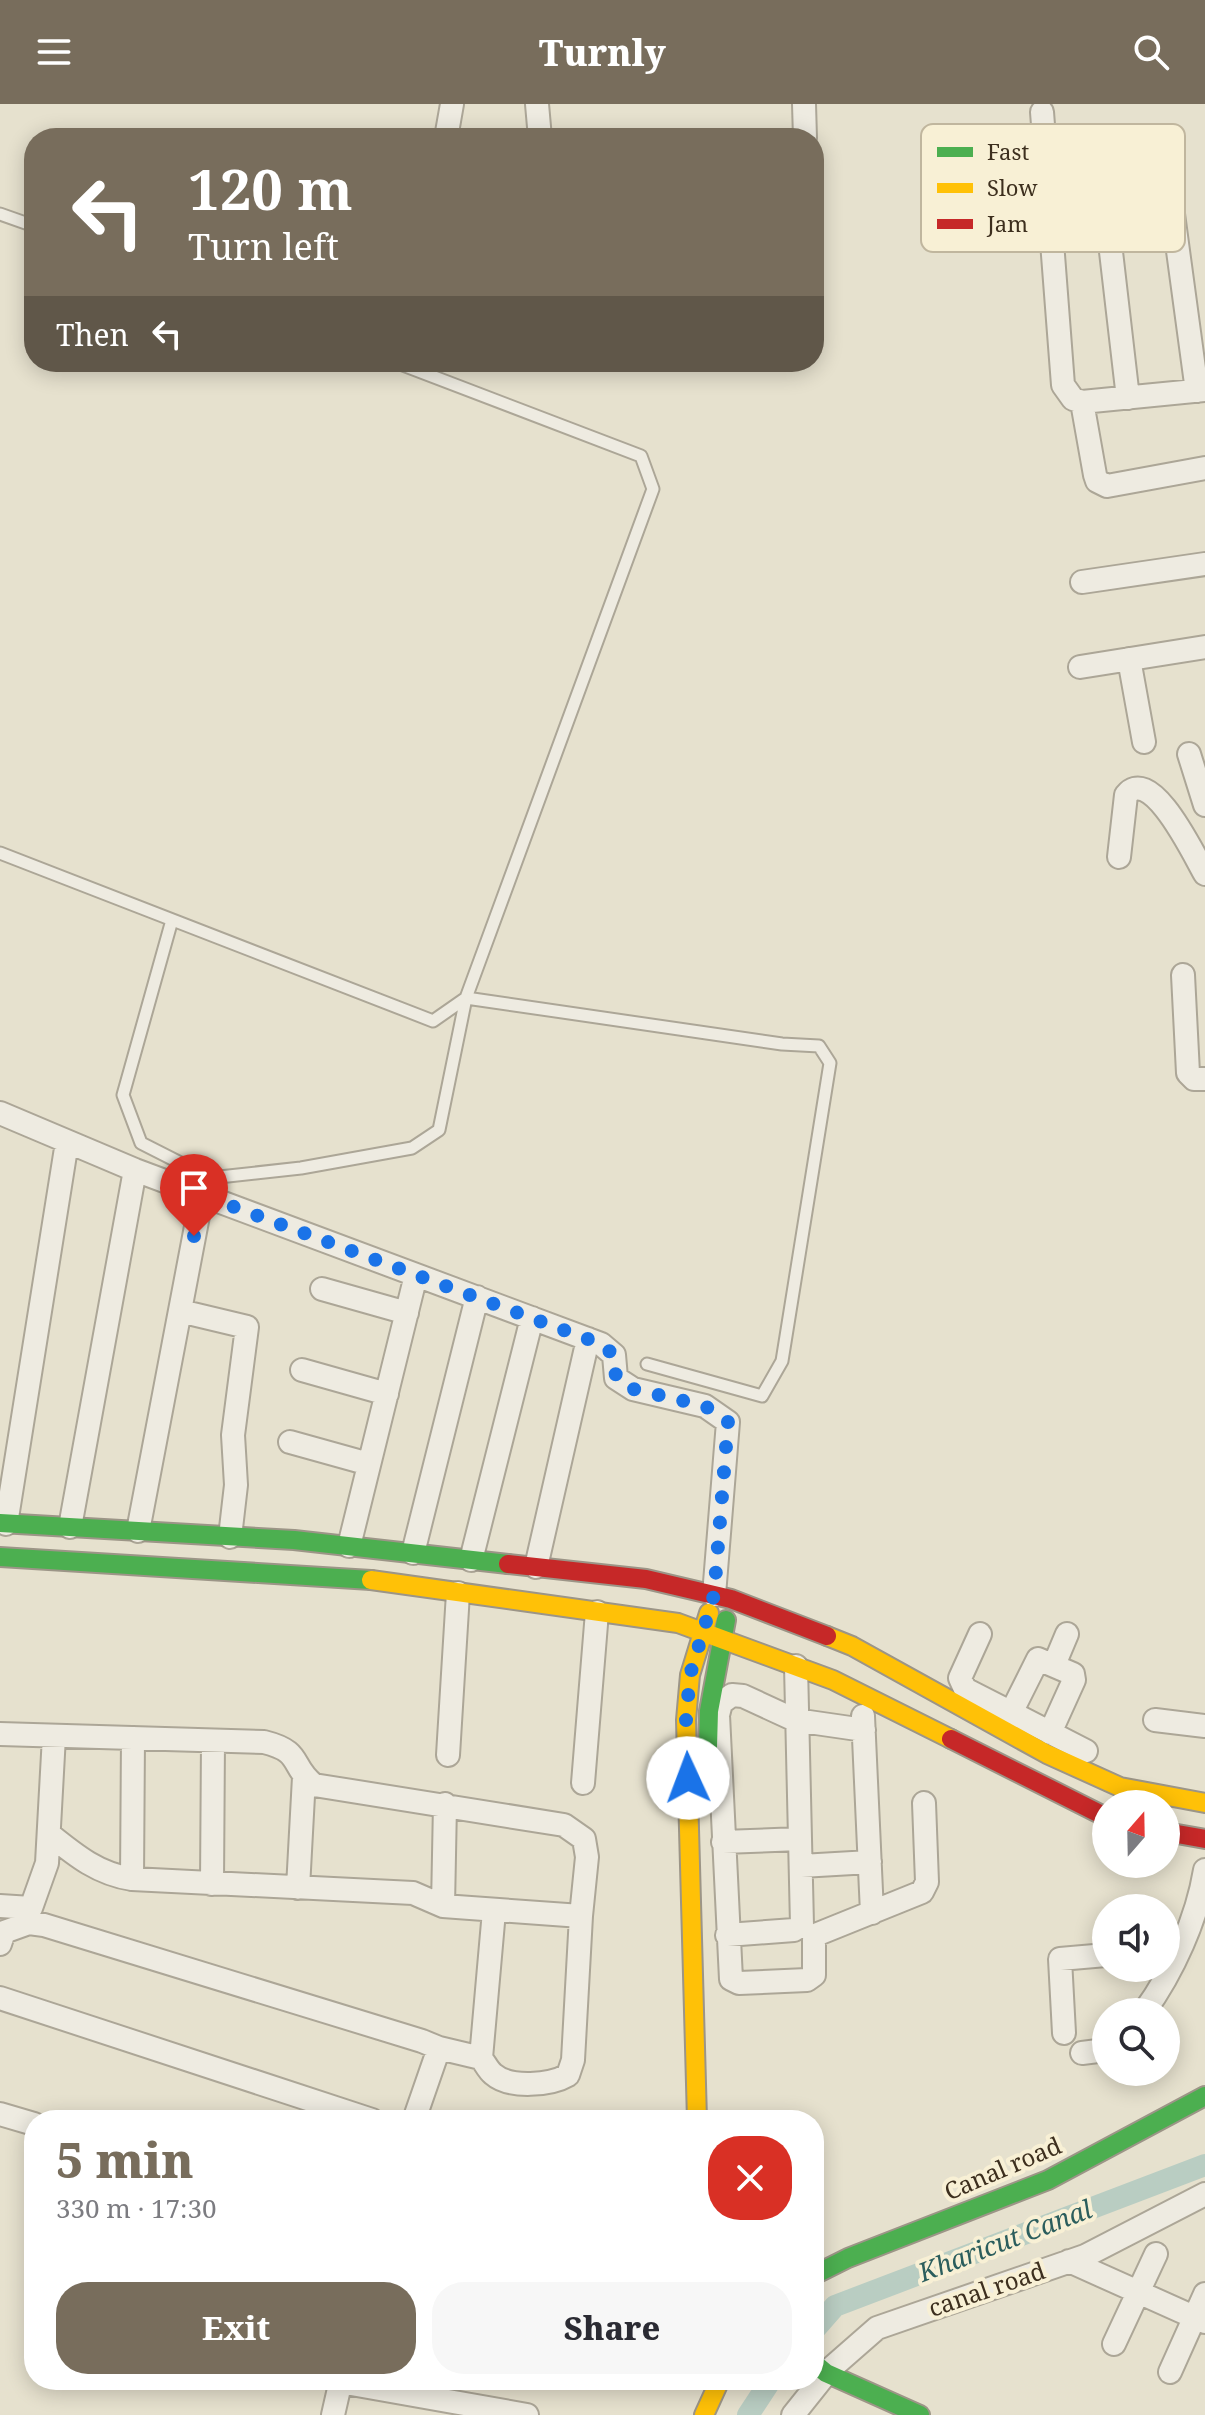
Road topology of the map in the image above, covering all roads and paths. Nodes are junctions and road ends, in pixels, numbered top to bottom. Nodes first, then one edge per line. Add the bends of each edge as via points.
1 (452, 104) edge
2 (537, 104) edge
3 (804, 104) edge
4 (1042, 112) dead end
5 (1043, 124) edge
6 (448, 128) edge
7 (539, 128) edge
8 (805, 128) edge
9 (0, 214) edge
10 (24, 222) edge
11 (1053, 252) edge
12 (1111, 252) edge
13 (1180, 252) edge
14 (421, 372) edge
15 (1201, 390) edge
16 (1128, 398) junction
17 (1082, 402) junction
18 (1205, 468) edge
19 (1205, 564) edge
20 (1082, 582) dead end
21 (1205, 647) edge
22 (1129, 659) junction
23 (1080, 667) dead end
24 (1144, 742) dead end
25 (1189, 754) dead end
26 (1205, 805) edge
27 (0, 853) edge
28 (1119, 857) dead end
29 (1205, 874) edge
30 (172, 920) junction
31 (1183, 975) dead end
32 (466, 998) junction
33 (1205, 1079) edge
34 (0, 1113) edge
35 (67, 1142) junction
36 (135, 1170) junction
37 (202, 1195) junction
38 (416, 1275) junction
39 (322, 1289) dead end
40 (477, 1297) junction
41 (180, 1311) junction
42 (407, 1313) junction
43 (532, 1318) junction
44 (588, 1339) junction
45 (647, 1364) dead end
46 (302, 1370) dead end
47 (387, 1394) junction
48 (290, 1442) dead end
49 (369, 1464) junction
50 (3, 1523) edge
51 (70, 1527) junction
52 (138, 1531) junction
53 (230, 1537) junction
54 (349, 1546) junction
55 (413, 1553) junction
56 (0, 1557) edge
57 (471, 1560) junction
58 (536, 1567) junction
59 (458, 1593) junction
60 (723, 1597) junction
61 (597, 1612) junction
62 (980, 1634) dead end
63 (1067, 1634) dead end
64 (712, 1636) junction
65 (1054, 1665) junction
66 (796, 1666) junction
67 (863, 1695) junction
68 (795, 1720) junction
69 (1155, 1720) dead end
70 (1019, 1724) junction
71 (1205, 1726) edge
72 (864, 1730) junction
73 (1050, 1733) junction
74 (0, 1734) edge
75 (54, 1736) junction
76 (133, 1738) junction
77 (213, 1741) junction
78 (1086, 1751) dead end
79 (448, 1755) dead end
80 (304, 1777) junction
81 (583, 1783) dead end
82 (924, 1803) dead end
83 (1205, 1803) edge
84 (445, 1804) junction
85 (1092, 1810) edge
86 (49, 1834) junction
87 (1180, 1835) edge
88 (800, 1839) junction
89 (1205, 1839) edge
90 (723, 1842) junction
91 (870, 1862) junction
92 (801, 1866) junction
93 (1205, 1870) edge
94 (132, 1879) junction
95 (212, 1884) junction
96 (298, 1888) junction
97 (0, 1906) edge
98 (443, 1906) junction
99 (494, 1911) junction
100 (872, 1913) junction
101 (30, 1915) junction
102 (581, 1916) junction
103 (1180, 1934) edge
104 (727, 1935) junction
105 (0, 1944) edge
106 (1092, 1956) edge
107 (0, 1998) edge
108 (1064, 2033) dead end
109 (439, 2048) junction
110 (1092, 2052) edge
111 (1082, 2053) dead end
112 (481, 2058) junction
113 (1205, 2096) edge
114 (342, 2110) edge
115 (417, 2110) edge
116 (697, 2110) edge
117 (712, 2110) edge
118 (0, 2114) edge
119 (24, 2121) edge
120 (1200, 2201) edge
121 (1156, 2254) dead end
122 (1069, 2261) junction
123 (824, 2270) edge
124 (1138, 2292) junction
125 (1205, 2294) edge
126 (1200, 2320) edge
127 (1114, 2344) dead end
128 (824, 2371) edge
129 (1170, 2372) dead end
130 (824, 2380) edge
131 (824, 2383) edge
132 (338, 2390) edge
133 (390, 2390) edge
134 (715, 2390) edge
135 (809, 2390) edge
136 (842, 2400) dead end
137 (333, 2415) edge
138 (527, 2415) edge
139 (704, 2415) edge
140 (793, 2415) edge
141 (920, 2415) edge

1 - 6 street
2 - 7 street
3 - 8 street
4 - 5 street
9 - 10 lane
11 - 17 street via 1063,385
12 - 16 street
13 - 15 street
14 - 32 lane via 641,456 653,489
15 - 16 street
16 - 17 street
17 - 18 street via 1095,475 1102,484
19 - 20 street
21 - 22 street
22 - 23 street
22 - 24 street
25 - 26 street
27 - 30 lane
28 - 29 street via 1126,795 1143,789 1159,799
30 - 32 lane via 433,1021
30 - 32 lane via 123,1095 141,1143 210,1178 412,1148 439,1130
31 - 33 street via 1188,1073
32 - 45 lane via 819,1046 830,1063 782,1361 762,1396
34 - 35 street
35 - 36 street
35 - 50 street
36 - 37 street
36 - 51 street
37 - 38 street
37 - 41 street
38 - 40 street
38 - 42 street
39 - 42 street
40 - 43 street
40 - 55 street
41 - 52 street
41 - 53 street via 247,1327 233,1435 236,1485
42 - 47 street
43 - 44 street
43 - 57 street
44 - 58 street
44 - 60 street via 614,1355 616,1378 633,1389 705,1406 728,1422
46 - 47 street
47 - 49 street
48 - 49 street
49 - 54 street
50 - 51 street
51 - 52 street
52 - 53 street
53 - 54 street
54 - 55 street
55 - 57 street
56 - 59 street via 360,1579
57 - 58 street
58 - 60 street via 646,1579
59 - 61 street
59 - 79 street
60 - 64 street
60 - 70 street via 852,1646
61 - 64 street via 678,1623
61 - 81 street
62 - 70 street via 960,1678 962,1685
63 - 65 street
64 - 66 street
64 - 116 street via 690,1675 686,1720
64 - 117 street via 706,1806
65 - 70 street via 1035,1660
65 - 73 street via 1075,1677
66 - 67 street
66 - 68 street
67 - 72 street
67 - 85 street
68 - 72 street
68 - 88 street
68 - 90 street via 743,1696 732,1695 721,1703
69 - 71 street
70 - 73 street
70 - 83 street via 1120,1787
72 - 91 street
73 - 78 street
74 - 75 street
75 - 76 street
75 - 86 street
76 - 77 street
76 - 94 street
77 - 80 street via 283,1747 295,1756
77 - 95 street
80 - 84 street via 314,1785
80 - 96 street
82 - 100 street via 924,1888
84 - 98 street
84 - 102 street via 542,1819 564,1825 584,1839
86 - 94 street via 85,1862
86 - 101 street via 45,1872
87 - 89 street
88 - 90 street
88 - 92 street
90 - 104 street
91 - 92 street
91 - 100 street
92 - 104 street via 802,1925
93 - 103 street via 1202,1890
94 - 95 street
95 - 96 street
96 - 98 street via 413,1893
97 - 101 street
98 - 99 street
99 - 102 street
99 - 112 street
100 - 104 street via 818,1934 814,1975 807,1980 731,1979
101 - 105 street via 4,1932
101 - 109 street
102 - 112 street via 568,2075 554,2083 505,2081
106 - 108 street via 1060,1959
107 - 114 street
109 - 112 street
109 - 115 street
110 - 111 street
113 - 123 street, Canal road via 1048,2180
118 - 119 street
120 - 122 street, canal road
121 - 124 street
122 - 124 street
122 - 128 street, canal road via 877,2328
124 - 126 street
124 - 127 street
125 - 126 street
126 - 129 street
130 - 141 street
131 - 136 street
132 - 137 street
133 - 138 street
134 - 139 street
135 - 140 street, canal road

